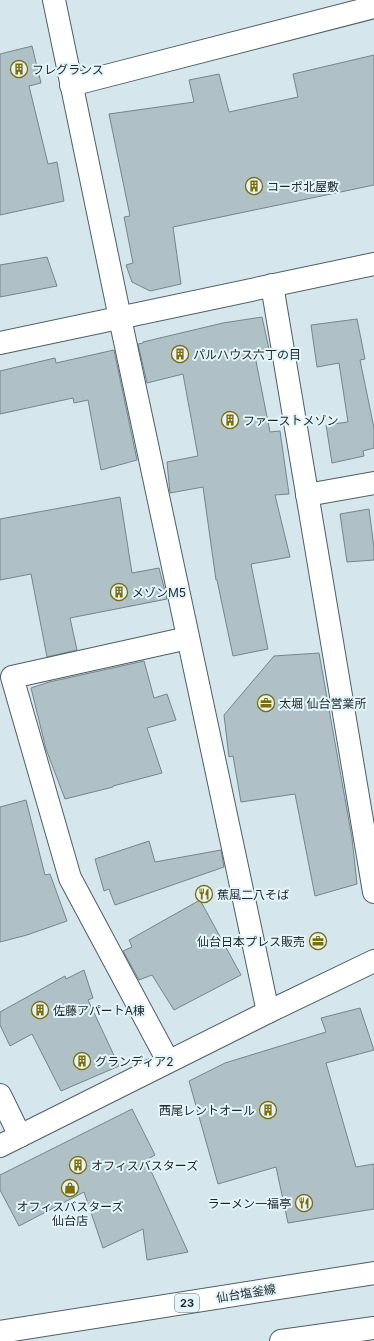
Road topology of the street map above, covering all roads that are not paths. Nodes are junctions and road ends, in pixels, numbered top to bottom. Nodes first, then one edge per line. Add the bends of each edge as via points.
1 (54, 0) edge
2 (372, 5) edge
3 (71, 85) junction
4 (374, 264) edge
5 (272, 285) junction
6 (120, 318) junction
7 (0, 343) edge
8 (374, 483) edge
9 (307, 495) junction
10 (188, 638) junction
11 (374, 892) edge
12 (374, 961) edge
13 (268, 1012) junction
14 (168, 1061) junction
15 (0, 1095) edge
16 (20, 1136) junction
17 (0, 1146) edge
18 (374, 1273) edge
19 (374, 1328) edge
20 (0, 1332) edge
21 (281, 1341) edge

1 - 3 street
2 - 3 street
3 - 6 street
4 - 5 street
5 - 6 street
5 - 9 street
6 - 7 street
6 - 10 street
8 - 9 street
9 - 11 street
10 - 13 street
10 - 14 street via 12,677 70,878
12 - 13 street
13 - 14 street
14 - 16 street
15 - 16 street
16 - 17 street
18 - 20 street, 仙台塩釜線 / 23
19 - 21 street

